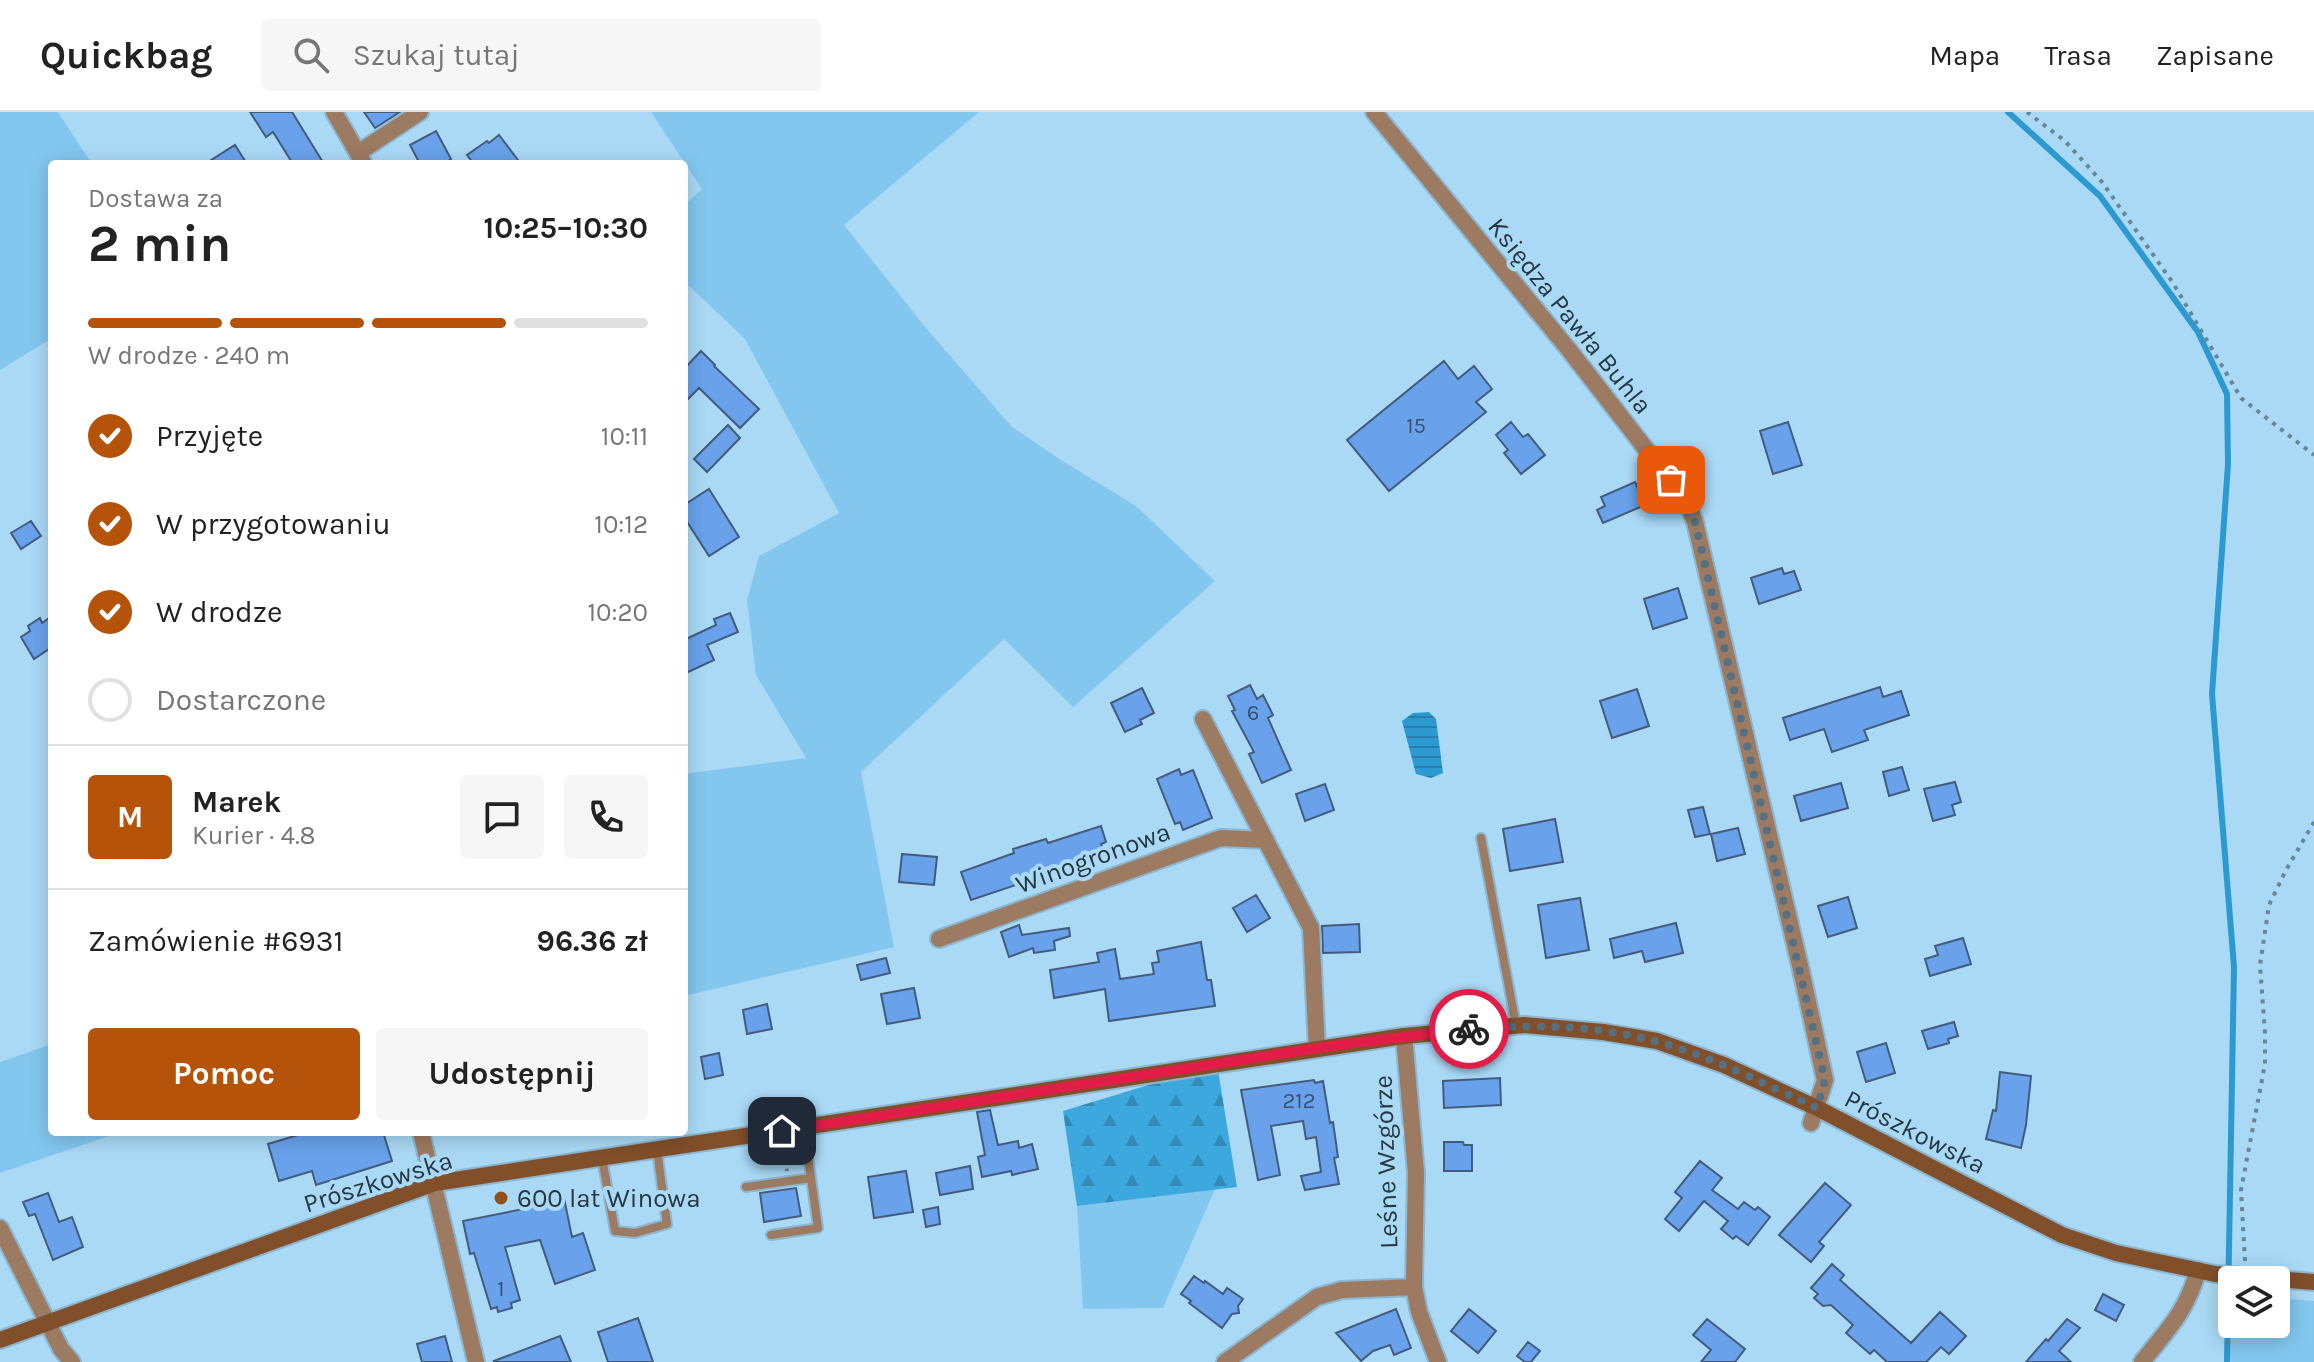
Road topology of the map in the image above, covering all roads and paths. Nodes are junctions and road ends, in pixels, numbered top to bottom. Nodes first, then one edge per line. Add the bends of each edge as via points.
1 (334, 112) edge
2 (420, 112) edge
3 (1374, 112) edge
4 (2027, 112) edge
5 (361, 159) edge
6 (2314, 455) edge
7 (1203, 719) dead end
8 (2314, 822) edge
9 (1481, 838) dead end
10 (1266, 840) junction
11 (939, 939) dead end
12 (1516, 1025) junction
13 (1404, 1036) junction
14 (1317, 1049) junction
15 (1814, 1115) junction
16 (804, 1128) junction
17 (422, 1136) edge
18 (783, 1149) dead end
19 (657, 1150) junction
20 (602, 1158) junction
21 (811, 1178) junction
22 (788, 1181) junction
23 (435, 1183) junction
24 (746, 1187) dead end
25 (0, 1228) edge
26 (771, 1235) dead end
27 (2243, 1266) edge
28 (2198, 1270) junction
29 (2218, 1274) edge
30 (2290, 1280) edge
31 (2314, 1282) edge
32 (1414, 1287) junction
33 (46, 1322) junction
34 (0, 1340) edge
35 (72, 1362) edge
36 (476, 1362) edge
37 (1225, 1362) edge
38 (1438, 1362) edge
39 (2142, 1362) edge

1 - 5 street
2 - 5 street
3 - 15 street, Księdza Pawła Buhla via 1687,502 1825,1080
4 - 6 path via 2065,141 2102,182 2173,283 2241,398
7 - 10 street
8 - 27 path via 2269,905 2260,965 2265,1064 2241,1190
9 - 12 lane
10 - 11 street, Winogronowa via 1221,838
10 - 14 street via 1311,928
12 - 13 main road, Prószkowska
12 - 15 main road, Prószkowska via 1657,1041 1724,1065
13 - 14 main road, Prószkowska
13 - 32 street, Leśne Wzgórze via 1416,1173
14 - 16 main road, Prószkowska
15 - 28 main road, Prószkowska via 2062,1235
16 - 19 main road, Prószkowska
16 - 21 lane
17 - 23 street
18 - 22 path
19 - 20 main road, Prószkowska
19 - 20 lane via 667,1224 635,1233 615,1231
20 - 23 main road, Prószkowska
21 - 22 lane
21 - 26 lane via 818,1228
22 - 24 lane
23 - 33 main road, Prószkowska
23 - 36 street
25 - 33 street
28 - 29 main road, Prószkowska
28 - 39 street via 2184,1309
30 - 31 main road, Prószkowska
32 - 37 street, Leśne Wzgórze via 1342,1290 1317,1297
32 - 38 street, Leśne Wzgórze
33 - 34 main road, Prószkowska
33 - 35 street

